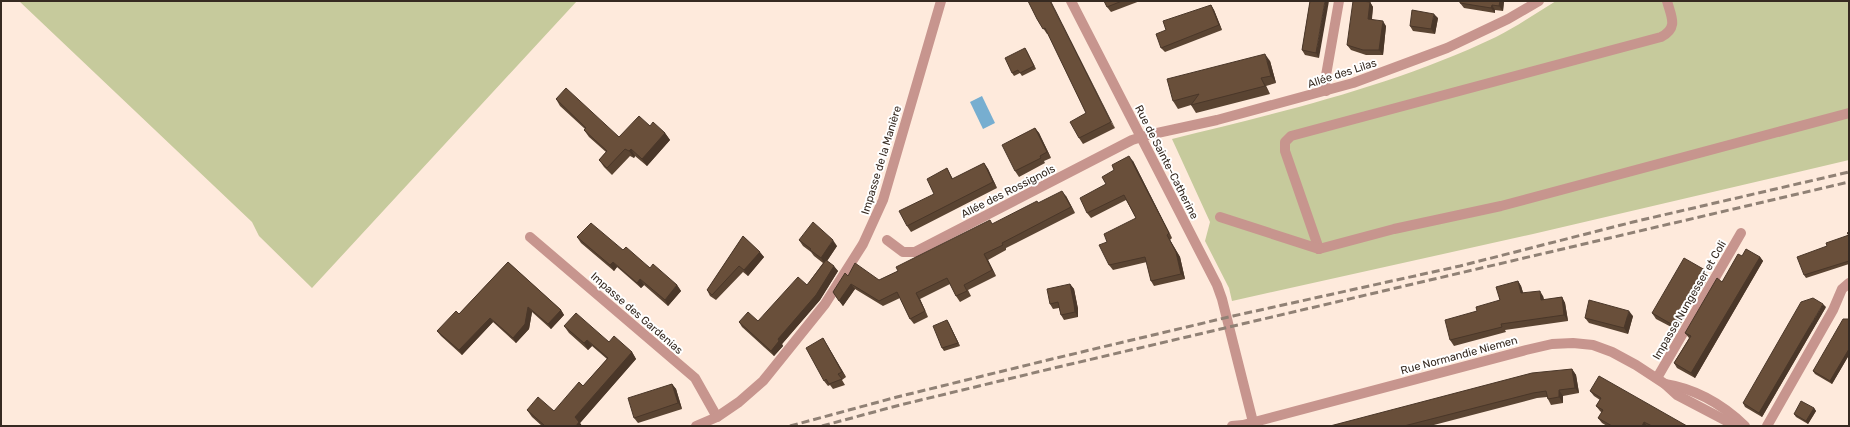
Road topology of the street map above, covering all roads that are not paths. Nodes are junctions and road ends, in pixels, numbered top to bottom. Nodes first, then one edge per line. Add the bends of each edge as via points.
1 (941, 1) edge
2 (1071, 1) edge
3 (1339, 1) edge
4 (1540, 1) edge
5 (1666, 1) edge
6 (1326, 91) junction
7 (1849, 113) edge
8 (1141, 137) junction
9 (1220, 217) dead end
10 (1741, 233) dead end
11 (530, 237) dead end
12 (887, 240) dead end
13 (1318, 249) junction
14 (1849, 283) edge
15 (1661, 381) junction
16 (717, 417) junction
17 (1253, 424) edge
18 (696, 426) edge
19 (1232, 426) edge
20 (1736, 426) edge
21 (1745, 426) edge
22 (1767, 426) edge

1 - 16 street, Impasse de la Manière via 883,200 863,244 825,304 763,381
2 - 8 street, Rue de Sainte-Catherine
3 - 6 street via 1325,81
4 - 6 street, Allée des Lilas via 1447,48
5 - 13 street via 1672,28 1668,34 1661,37 1290,136 1285,142 1285,150
6 - 8 street, Allée des Lilas
7 - 13 street via 1501,206 1394,229
8 - 12 street, Allée des Rossignols via 915,252 903,252
8 - 17 street, Rue de Sainte-Catherine via 1216,285 1232,337
9 - 13 street
10 - 15 street, Impasse Nungesser et Coli
11 - 16 street, Impasse des Gardenias via 695,378
14 - 22 street via 1842,289 1833,310
15 - 17 street, Rue Normandie Niemen via 1612,352 1593,345 1552,344
15 - 20 street, Rue Normandie Niemen via 1677,395
15 - 21 street, Rue Normandie Niemen via 1708,398
16 - 18 street, Impasse de la Manière
17 - 19 street, Rue Normandie Niemen

